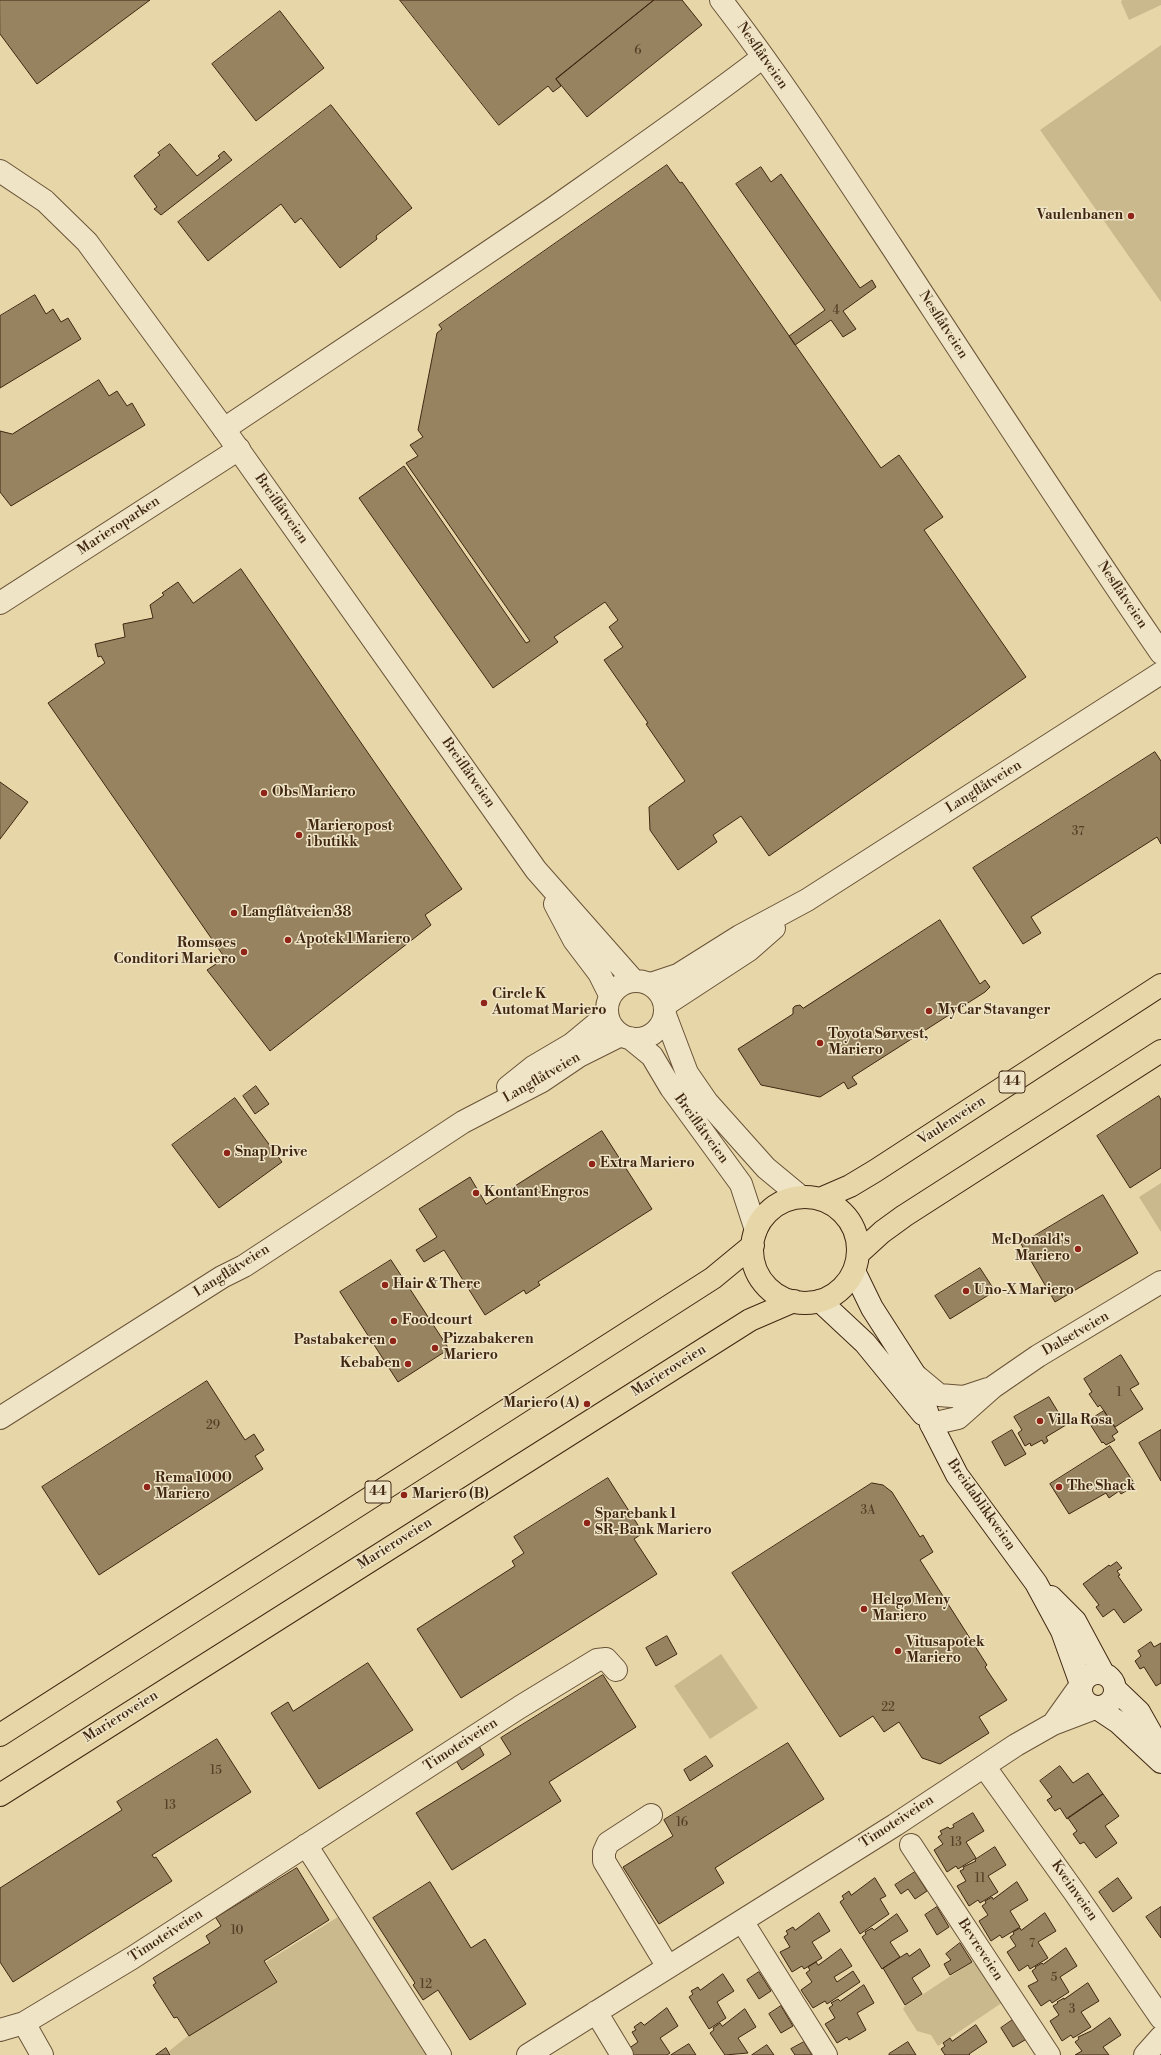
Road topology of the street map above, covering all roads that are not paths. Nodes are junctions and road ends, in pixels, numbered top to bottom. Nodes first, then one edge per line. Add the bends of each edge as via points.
1 (721, 0) edge
2 (763, 57) junction
3 (0, 171) edge
4 (224, 428) junction
5 (238, 449) junction
6 (0, 603) edge
7 (1161, 653) edge
8 (1161, 673) edge
9 (536, 870) junction
10 (807, 900) junction
11 (642, 982) junction
12 (1161, 985) edge
13 (609, 1005) junction
14 (665, 1010) junction
15 (626, 1037) junction
16 (1161, 1051) edge
17 (463, 1122) junction
18 (810, 1198) junction
19 (755, 1237) junction
20 (856, 1263) junction
21 (1161, 1282) edge
22 (820, 1300) junction
23 (794, 1301) junction
24 (914, 1375) junction
25 (993, 1387) junction
26 (0, 1418) edge
27 (931, 1424) junction
28 (1036, 1582) junction
29 (616, 1670) dead end
30 (1103, 1673) junction
31 (1081, 1685) junction
32 (1116, 1690) junction
33 (1096, 1708) junction
34 (1052, 1724) junction
35 (0, 1735) edge
36 (1161, 1751) edge
37 (1161, 1762) edge
38 (984, 1766) junction
39 (0, 1795) edge
40 (651, 1815) dead end
41 (306, 1845) junction
42 (911, 1845) dead end
43 (742, 1921) junction
44 (668, 1966) junction
45 (596, 2012) junction
46 (1161, 2018) edge
47 (24, 2023) junction
48 (0, 2030) edge
49 (1161, 2037) edge
50 (825, 2053) edge
51 (42, 2055) edge
52 (440, 2055) edge
53 (528, 2055) edge
54 (622, 2055) edge
55 (1049, 2055) edge
56 (1145, 2055) edge

1 - 2 street, Nesflåtveien
2 - 4 street via 633,153 368,334
2 - 7 street, Nesflåtveien
3 - 4 street, Breiflåtveien via 45,201 87,242
4 - 5 street, Breiflåtveien
5 - 6 street, Marieroparken
5 - 9 street, Breiflåtveien
8 - 10 street, Langflåtveien
9 - 11 street, Breiflåtveien
9 - 13 street, Breiflåtveien via 574,940 600,973
10 - 11 street, Langflåtveien via 740,936 678,975
10 - 14 street, Langflåtveien via 749,950
11 - 13 street via 621,984
11 - 14 street via 661,994
12 - 18 main road, Vaulenveien / 44 via 875,1171 850,1186
13 - 15 street via 611,1026
13 - 17 street, Langflåtveien via 572,1044 533,1067
14 - 15 street via 660,1026 653,1034 641,1039
14 - 18 street, Breiflåtveien via 687,1073 707,1102 766,1168
15 - 17 street, Langflåtveien via 580,1056 542,1081
15 - 19 street, Breiflåtveien via 652,1056 671,1088 741,1184
16 - 20 main road via 904,1216 882,1232
17 - 26 street, Langflåtveien via 244,1266 222,1277
18 - 19 main road, 44 via 782,1202 774,1207 767,1214
18 - 20 main road via 836,1207 849,1220 856,1237
19 - 23 main road via 756,1268 762,1279 775,1293
19 - 35 main road, 44 via 713,1278
20 - 22 main road via 840,1289
20 - 24 street, Breidablikkveien via 872,1308
21 - 25 street, Dalsetveien via 1038,1356
22 - 23 main road
22 - 27 street, Breidablikkveien via 865,1343
23 - 39 main road, Marieroveien via 750,1320
24 - 25 street, Dalsetveien via 939,1395 964,1397
24 - 27 street, Breidablikkveien
25 - 27 street, Dalsetveien via 958,1418
27 - 28 street, Breidablikkveien via 958,1475
28 - 30 street, Breidablikkveien via 1075,1621
28 - 31 street, Breidablikkveien via 1062,1631
29 - 41 street, Timoteiveien via 606,1660 597,1660
30 - 31 street via 1086,1676
30 - 32 street via 1112,1679
31 - 33 street via 1081,1696 1086,1704
31 - 34 street, Timoteiveien
32 - 33 street via 1113,1699 1106,1706
32 - 36 street via 1139,1712
33 - 34 street, Timoteiveien
33 - 37 street via 1118,1722
34 - 38 street, Timoteiveien
38 - 43 street, Timoteiveien
38 - 46 street, Kveinveien via 1076,1893
40 - 44 street via 608,1843 604,1861
41 - 47 street, Timoteiveien via 132,1958
41 - 52 street
42 - 55 street, Bevreveien
43 - 44 street, Timoteiveien
43 - 50 street
44 - 45 street, Timoteiveien
45 - 53 street, Timoteiveien
45 - 54 street
47 - 48 street, Timoteiveien
47 - 51 street
49 - 56 street

